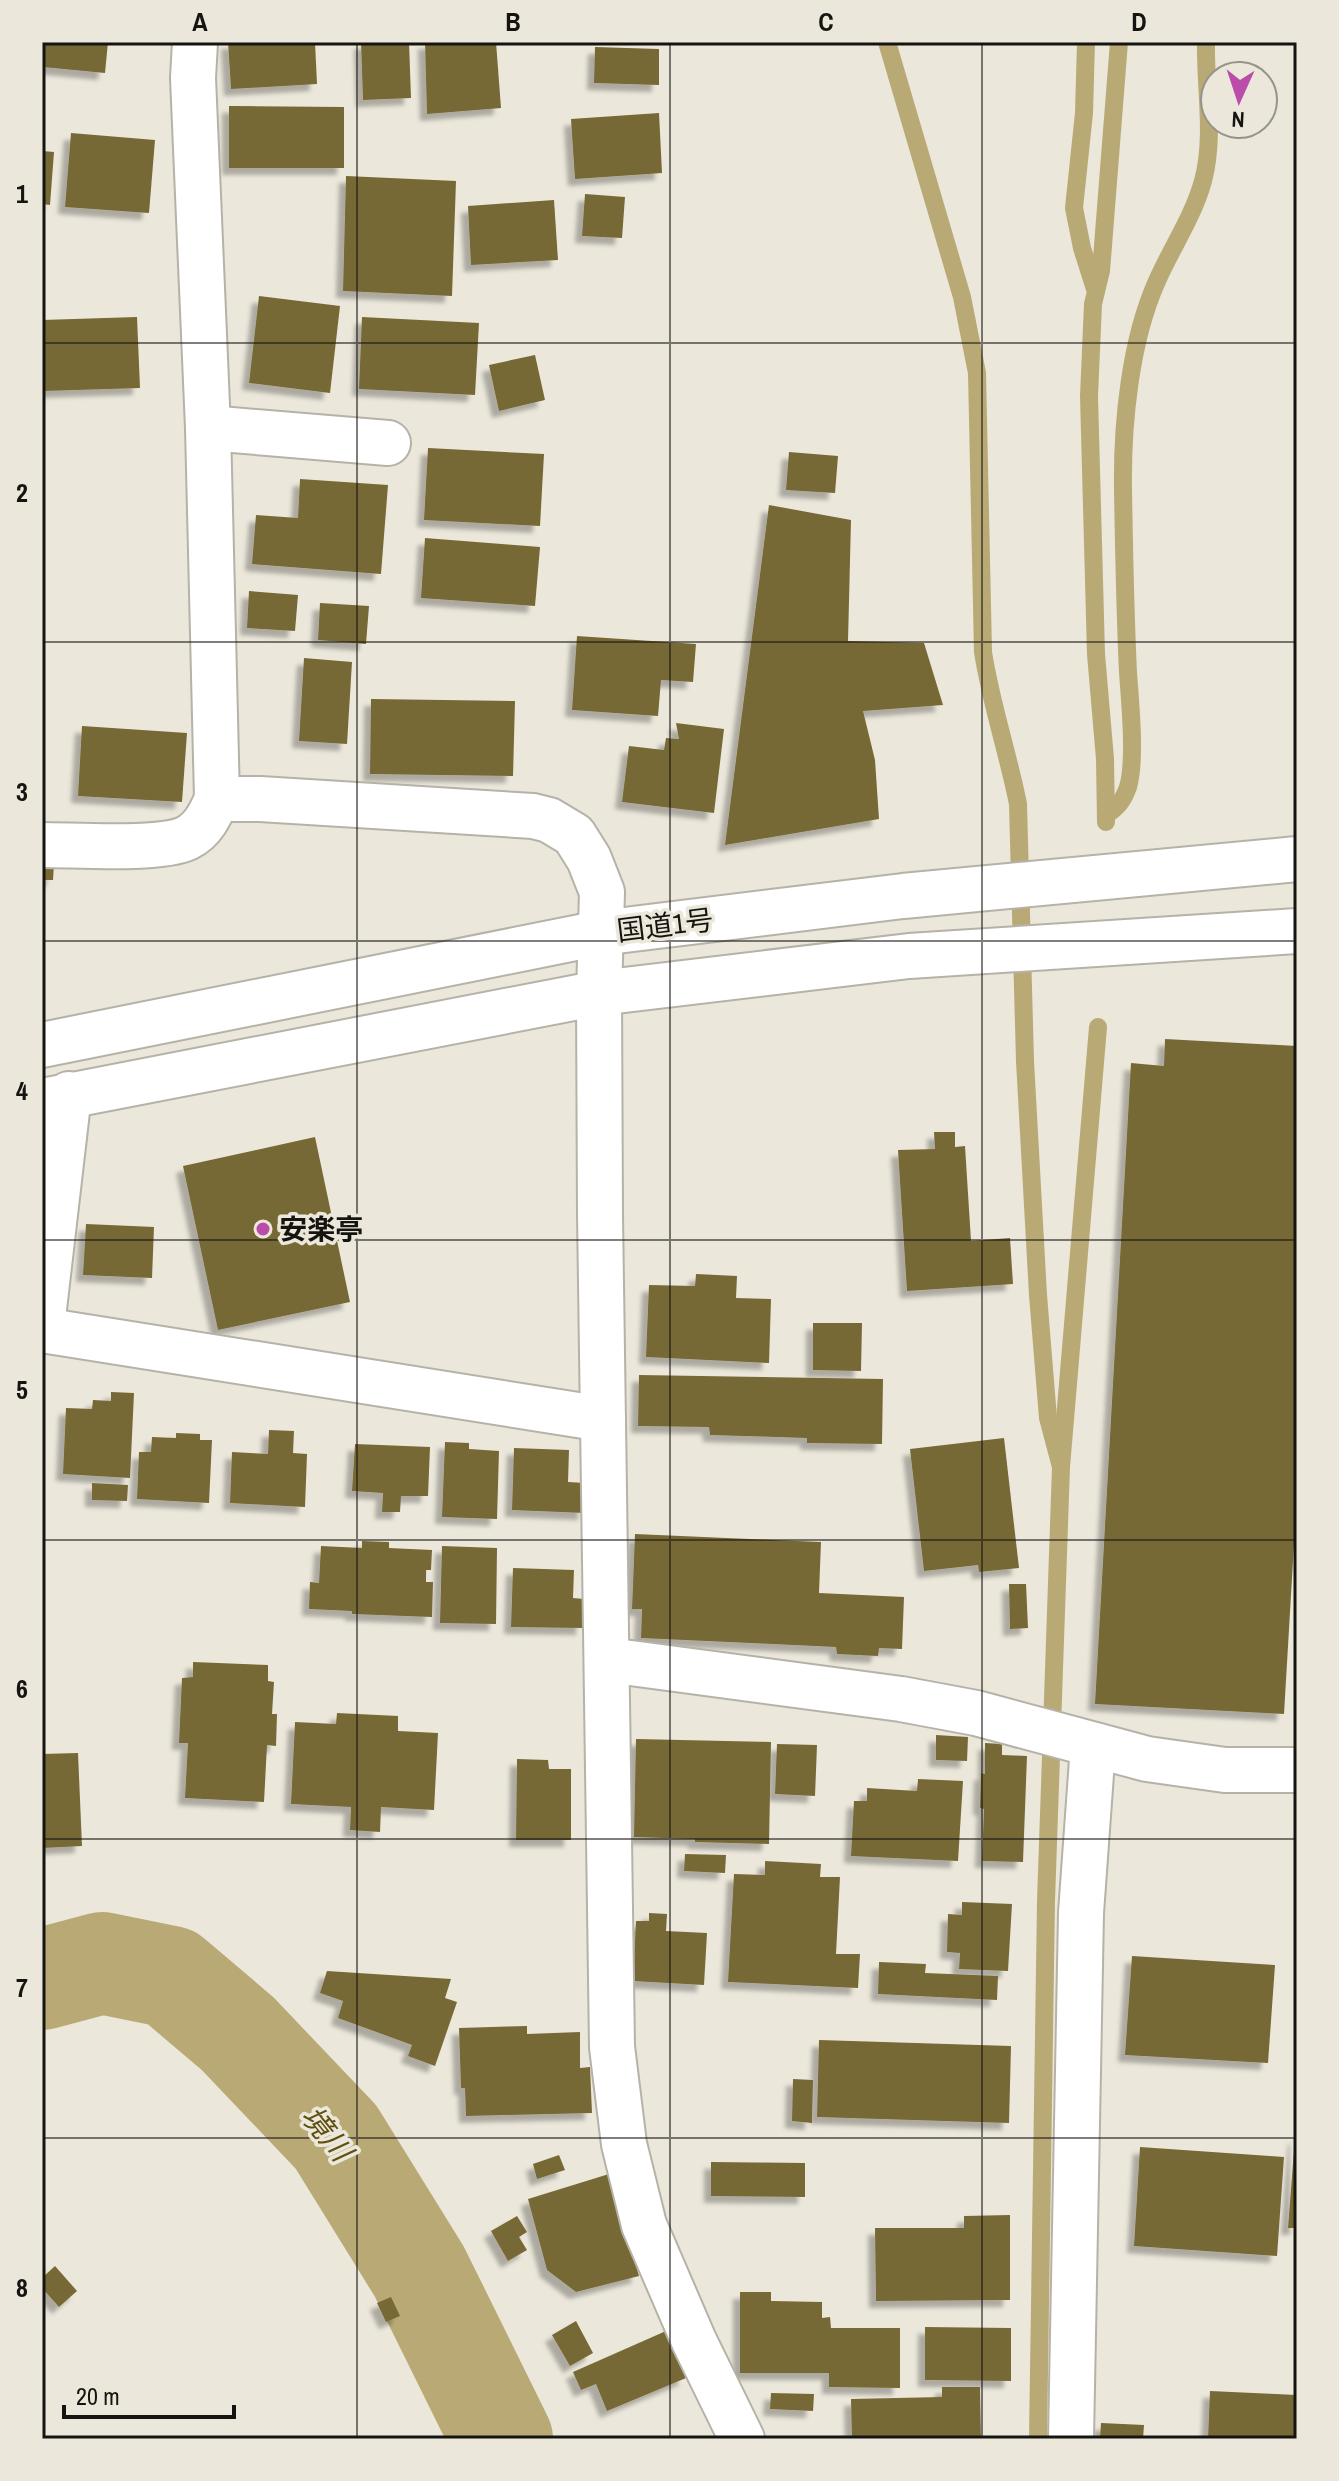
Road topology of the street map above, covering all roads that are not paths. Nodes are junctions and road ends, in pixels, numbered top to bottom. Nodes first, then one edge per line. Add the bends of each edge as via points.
1 (195, 42) edge
2 (208, 428) junction
3 (388, 443) dead end
4 (217, 799) junction
5 (42, 845) edge
6 (1297, 859) edge
7 (1297, 931) edge
8 (600, 933) junction
9 (599, 993) junction
10 (42, 1045) edge
11 (56, 1097) edge
12 (42, 1328) edge
13 (603, 1419) junction
14 (608, 1660) junction
15 (1088, 1744) junction
16 (1297, 1770) edge
17 (742, 2439) edge
18 (1071, 2439) edge

1 - 2 main road
2 - 3 main road
2 - 4 main road
4 - 5 main road via 206,822 167,845
4 - 8 main road via 549,820 574,835 589,859 602,892
6 - 8 main road, 国道1号 via 903,896
7 - 9 main road via 909,956
8 - 9 main road
8 - 10 main road, 国道1号
9 - 11 main road
9 - 13 main road
11 - 12 main road
12 - 13 main road
13 - 14 main road
14 - 15 main road via 901,1699
14 - 17 main road via 612,2047 624,2144 644,2225
15 - 16 main road via 1225,1770
15 - 18 main road

